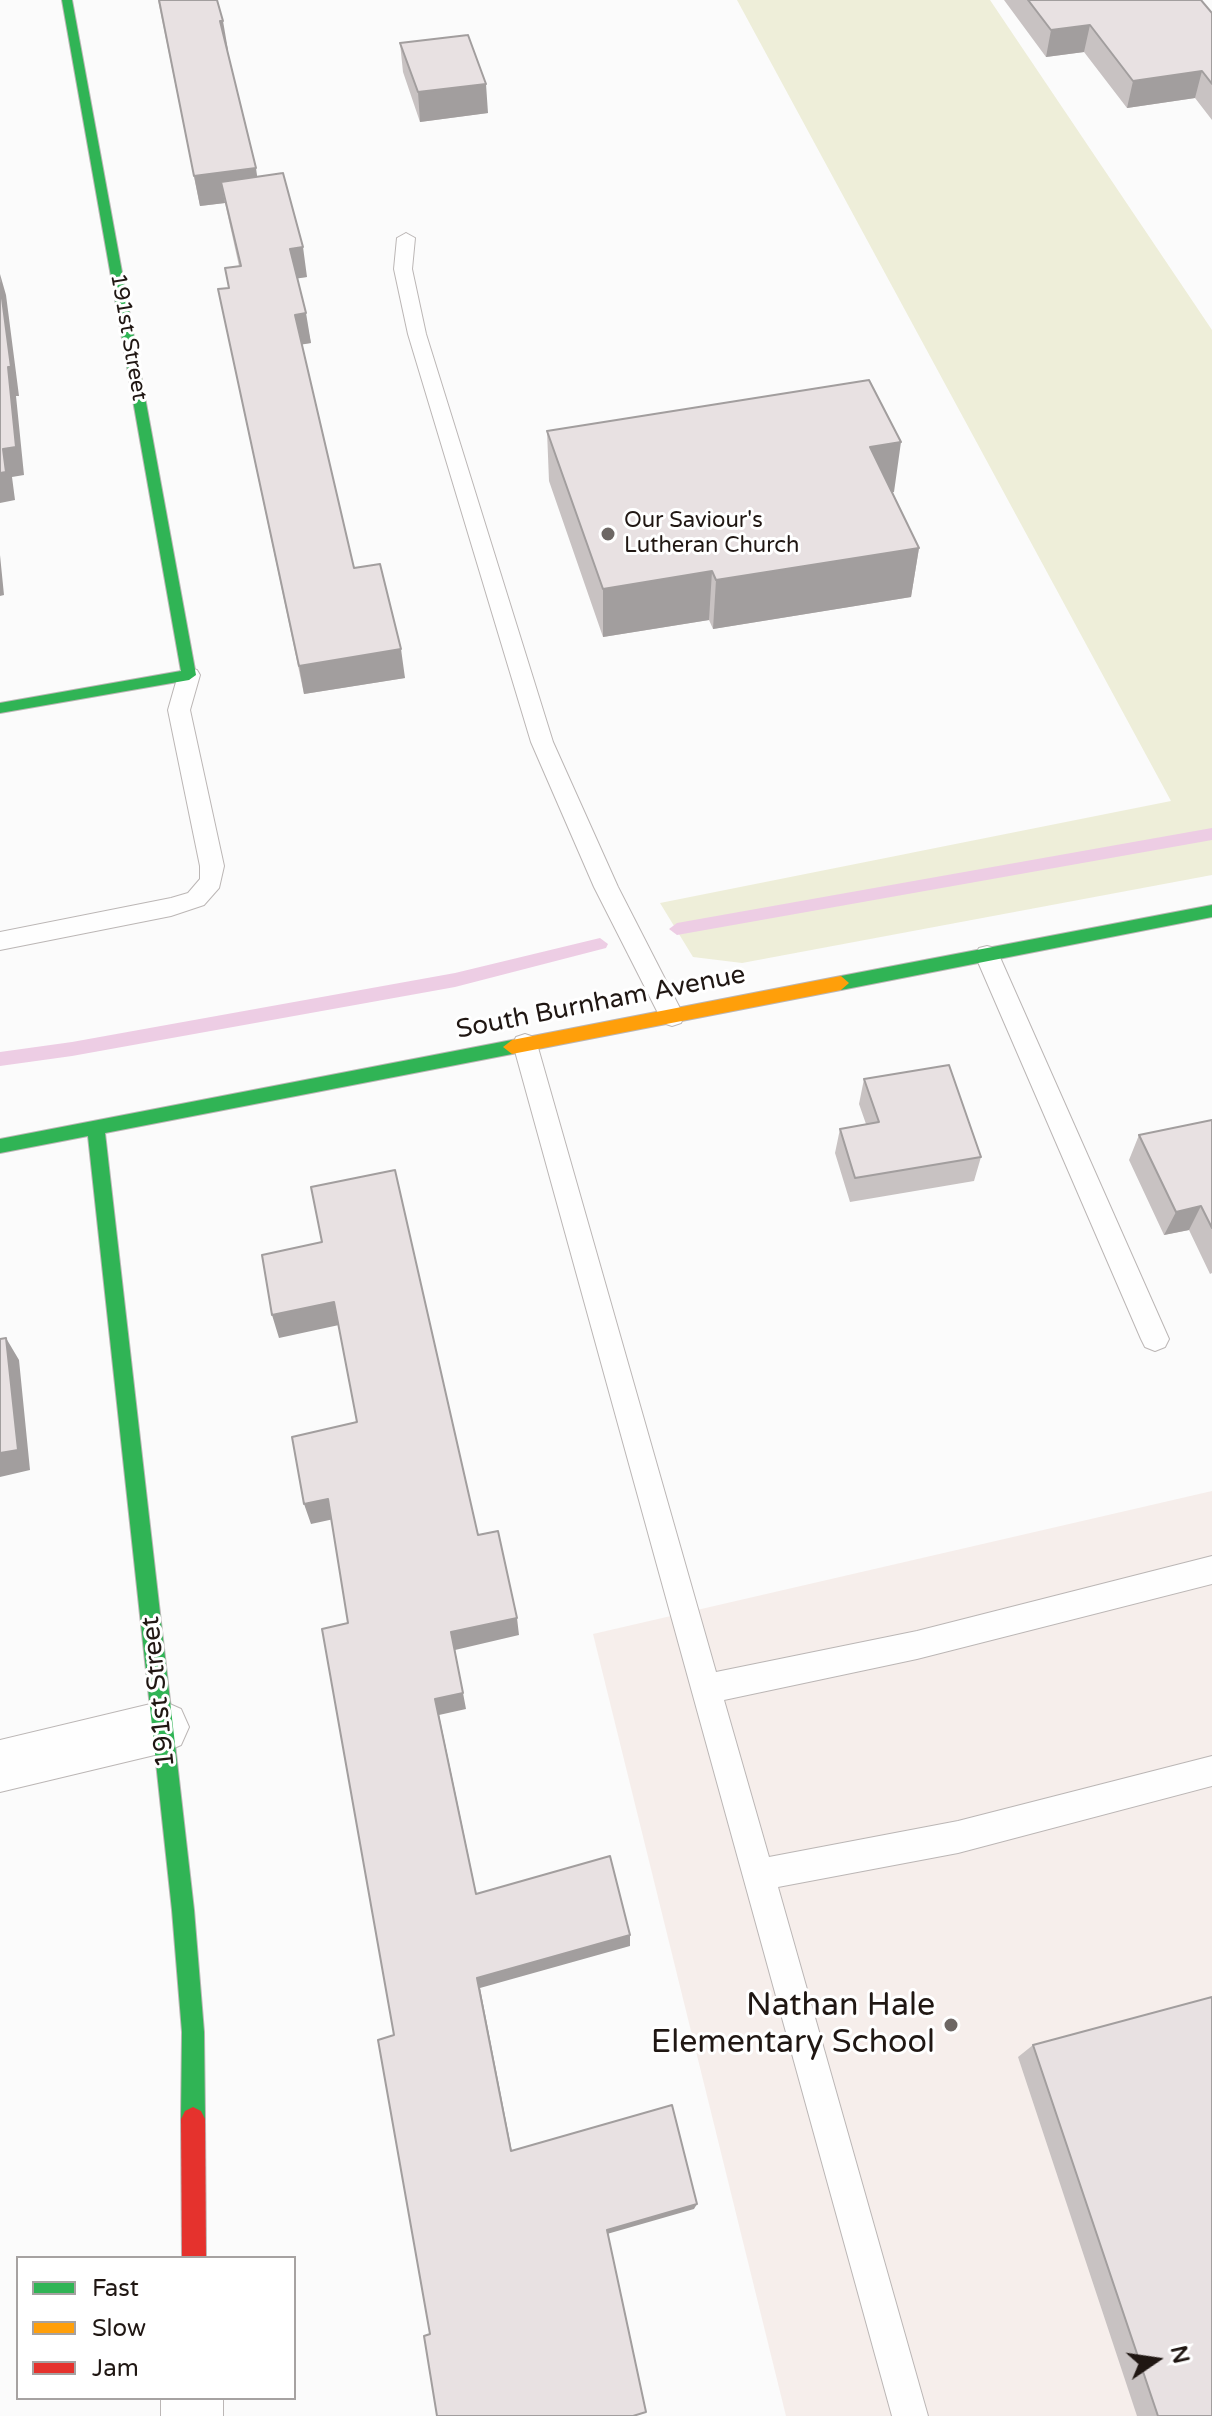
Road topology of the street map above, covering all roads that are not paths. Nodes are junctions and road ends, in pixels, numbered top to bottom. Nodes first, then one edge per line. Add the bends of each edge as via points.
1 (67, 0) edge
2 (406, 238) dead end
3 (189, 675) junction
4 (0, 708) edge
5 (1212, 911) edge
6 (0, 941) edge
7 (987, 955) junction
8 (672, 1016) junction
9 (525, 1044) junction
10 (96, 1128) junction
11 (0, 1146) edge
12 (1155, 1339) dead end
13 (1212, 1570) edge
14 (707, 1689) junction
15 (163, 1727) junction
16 (0, 1766) edge
17 (1212, 1771) edge
18 (760, 1875) junction
19 (194, 2256) edge
20 (910, 2416) edge

1 - 3 street, 191st Street
2 - 8 lane via 403,269 417,334 542,742 606,887
3 - 4 street
3 - 6 lane via 179,710 211,882 196,899 171,907
5 - 7 street, South Burnham Avenue
7 - 8 street, South Burnham Avenue
7 - 12 lane
8 - 9 street, South Burnham Avenue
9 - 10 street, South Burnham Avenue
9 - 14 lane
10 - 11 street, South Burnham Avenue
10 - 15 street, 191st Street
13 - 14 lane via 917,1645
14 - 18 lane
15 - 16 street
15 - 19 street, 191st Street via 193,2032
17 - 18 lane via 958,1837
18 - 20 lane

